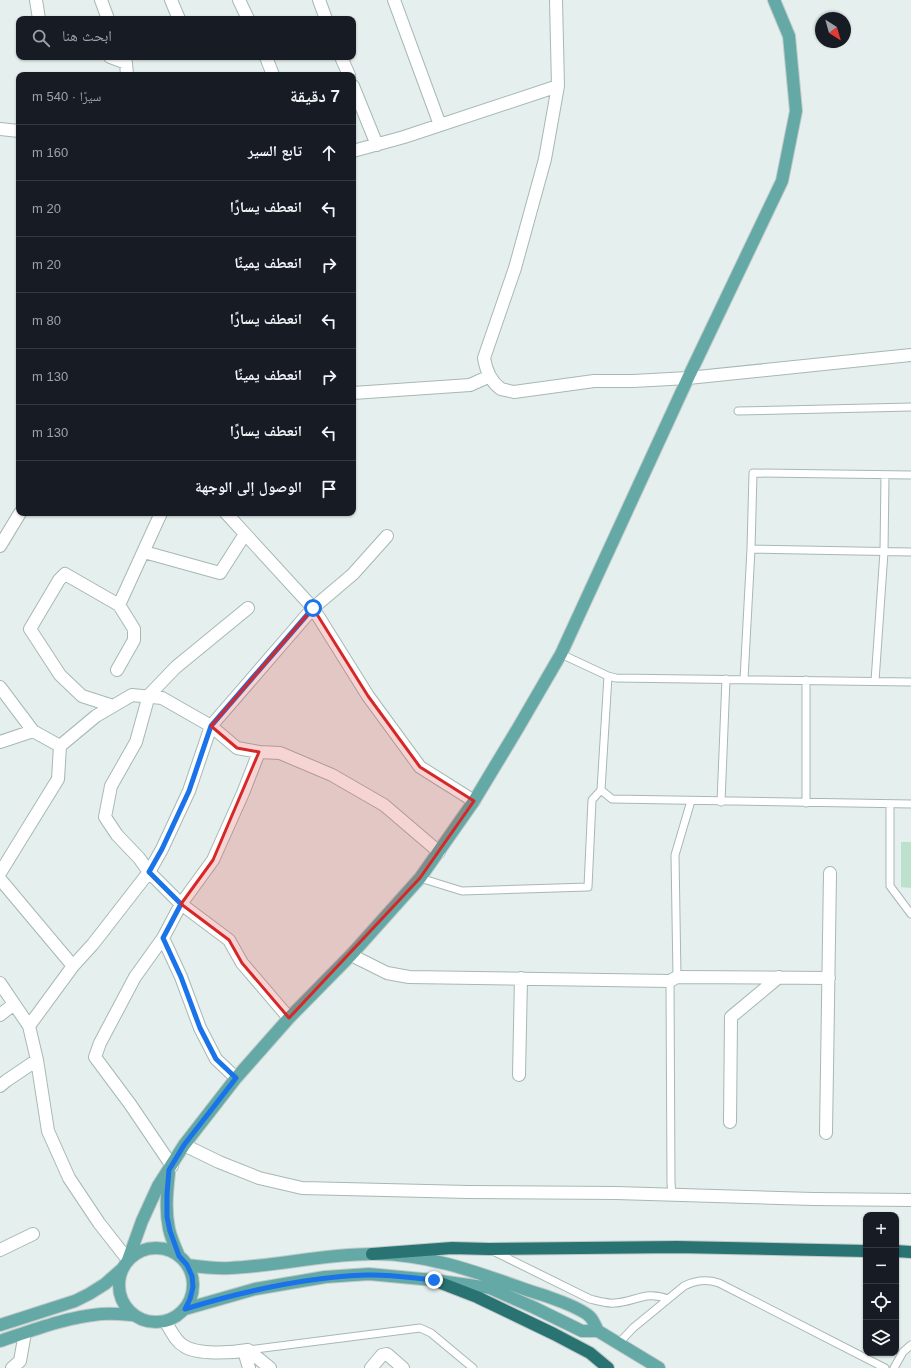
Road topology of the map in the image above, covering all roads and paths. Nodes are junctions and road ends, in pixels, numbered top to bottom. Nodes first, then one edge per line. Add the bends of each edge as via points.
1 (36, 0) edge
2 (101, 0) edge
3 (171, 0) edge
4 (239, 0) edge
5 (319, 0) edge
6 (394, 0) edge
7 (556, 0) edge
8 (774, 0) edge
9 (39, 16) edge
10 (107, 16) edge
11 (178, 16) edge
12 (247, 16) edge
13 (325, 16) edge
14 (116, 60) edge
15 (267, 60) edge
16 (343, 60) edge
17 (126, 65) edge
18 (272, 72) edge
19 (348, 72) edge
20 (558, 86) junction
21 (356, 93) edge
22 (440, 125) junction
23 (0, 129) edge
24 (16, 132) edge
25 (377, 145) junction
26 (356, 150) edge
27 (911, 355) edge
28 (490, 376) junction
29 (688, 378) junction
30 (356, 393) edge
31 (911, 407) edge
32 (738, 411) dead end
33 (885, 475) junction
34 (911, 475) edge
35 (18, 516) edge
36 (160, 516) edge
37 (229, 516) edge
38 (245, 534) junction
39 (388, 536) dead end
40 (0, 546) edge
41 (751, 549) junction
42 (144, 552) junction
43 (884, 552) junction
44 (911, 552) edge
45 (119, 605) junction
46 (248, 608) dead end
47 (313, 608) junction
48 (561, 654) junction
49 (117, 670) dead end
50 (608, 676) junction
51 (726, 679) junction
52 (744, 679) junction
53 (806, 680) junction
54 (875, 681) junction
55 (911, 682) edge
56 (0, 687) edge
57 (149, 695) junction
58 (113, 706) junction
59 (211, 726) junction
60 (33, 731) junction
61 (0, 742) edge
62 (60, 746) junction
63 (259, 752) junction
64 (601, 790) junction
65 (474, 801) junction
66 (692, 801) junction
67 (721, 802) junction
68 (806, 803) junction
69 (890, 804) junction
70 (911, 804) edge
71 (439, 852) junction
72 (149, 872) junction
73 (0, 873) edge
74 (830, 873) dead end
75 (420, 878) junction
76 (0, 879) edge
77 (181, 904) junction
78 (911, 914) edge
79 (163, 938) junction
80 (351, 955) junction
81 (74, 966) junction
82 (779, 977) junction
83 (521, 978) junction
84 (829, 978) junction
85 (673, 979) junction
86 (0, 983) edge
87 (14, 1004) junction
88 (0, 1015) edge
89 (289, 1018) junction
90 (29, 1026) junction
91 (37, 1060) junction
92 (519, 1075) dead end
93 (236, 1078) junction
94 (0, 1086) edge
95 (730, 1122) dead end
96 (826, 1133) dead end
97 (184, 1145) junction
98 (170, 1168) junction
99 (672, 1194) junction
100 (911, 1200) edge
101 (33, 1234) dead end
102 (489, 1249) junction
103 (0, 1250) edge
104 (863, 1251) edge
105 (899, 1251) edge
106 (911, 1252) edge
107 (372, 1254) junction
108 (179, 1256) junction
109 (125, 1265) junction
110 (187, 1265) junction
111 (434, 1280) junction
112 (668, 1299) junction
113 (185, 1309) junction
114 (132, 1315) junction
115 (166, 1321) junction
116 (0, 1325) edge
117 (598, 1332) junction
118 (25, 1333) junction
119 (0, 1341) edge
120 (618, 1344) junction
121 (911, 1344) edge
122 (246, 1351) junction
123 (12, 1368) edge
124 (249, 1368) edge
125 (270, 1368) edge
126 (371, 1368) edge
127 (403, 1368) edge
128 (473, 1368) edge
129 (608, 1368) edge
130 (659, 1368) edge
131 (885, 1368) edge
132 (894, 1368) edge

1 - 9 street
2 - 10 street
3 - 11 street
4 - 12 street
5 - 13 street
6 - 22 street
7 - 20 street
8 - 29 main road via 789,36 796,111 782,181
14 - 17 street
15 - 18 street
16 - 19 street
20 - 22 street
20 - 28 street via 545,159 515,268 484,358
21 - 25 street
22 - 25 street
23 - 24 street
25 - 26 street
27 - 29 street
28 - 29 street via 502,389 514,392 594,381
28 - 30 street via 470,385
29 - 48 main road
31 - 32 lane
33 - 34 lane
33 - 41 lane via 752,473
33 - 43 lane
35 - 40 street
36 - 42 street
37 - 38 street
38 - 42 street via 220,573
38 - 47 street
39 - 47 street via 352,574
41 - 43 lane
41 - 52 lane
42 - 45 street
43 - 44 lane
43 - 54 lane
45 - 49 street via 134,629 134,640
45 - 58 street via 65,574 30,629 60,675 82,696
46 - 57 street via 176,667
47 - 59 street
47 - 65 street via 368,696 420,767
48 - 50 lane
48 - 65 main road
50 - 51 lane
50 - 64 lane
51 - 52 lane
51 - 67 lane
52 - 53 lane
53 - 54 lane
53 - 68 lane
54 - 55 lane
56 - 60 street
57 - 58 street via 132,695
57 - 59 street via 162,698
57 - 72 street via 136,742 111,786 106,817 117,835
58 - 62 street via 96,716
59 - 63 street via 238,748
59 - 72 street via 189,791
60 - 61 street
60 - 62 street
62 - 73 street via 58,779
63 - 71 street via 280,753 332,775 384,805
63 - 77 street via 213,860
64 - 66 lane via 612,799
64 - 75 lane via 592,800 588,887 462,891
65 - 71 main road
66 - 67 lane
66 - 85 lane via 675,855
67 - 68 lane
68 - 69 lane
69 - 70 lane
69 - 78 lane via 890,886
71 - 75 main road
72 - 77 street
72 - 81 street
74 - 84 street
75 - 80 main road
76 - 81 street
77 - 79 street
77 - 89 street via 229,940 242,963
79 - 93 street via 200,1028 216,1059
79 - 98 street via 135,977 95,1057 130,1104
80 - 83 street via 387,973 409,977
80 - 89 main road
81 - 90 street
82 - 84 street
82 - 85 street
82 - 95 street via 730,1017
83 - 85 street
83 - 92 street
84 - 96 street
85 - 99 lane via 670,1175
86 - 87 street
87 - 88 street
87 - 90 street
89 - 93 main road
90 - 91 street
91 - 94 street
91 - 109 street via 48,1131 70,1178
93 - 97 main road
97 - 98 main road
97 - 99 street via 259,1178 302,1188
98 - 108 main road via 167,1217
98 - 109 main road via 158,1186
99 - 100 street
101 - 103 street
102 - 104 highway via 677,1247
102 - 107 highway via 452,1248
102 - 112 lane via 608,1304 645,1295
105 - 106 highway
107 - 110 main road via 320,1257 246,1267
107 - 117 main road via 435,1261 492,1277 579,1309 591,1317
108 - 109 main road via 167,1249 154,1248 141,1251
108 - 110 main road
109 - 114 main road via 119,1281 119,1294
109 - 116 main road via 105,1284 75,1301
110 - 113 main road via 193,1287
111 - 113 main road via 368,1274 325,1277 255,1289
111 - 117 main road via 490,1288 582,1331
111 - 129 highway via 477,1297 554,1334 590,1353
112 - 120 lane
112 - 131 lane via 692,1282 701,1280 720,1283
113 - 115 main road
114 - 115 main road via 154,1323
114 - 118 main road via 84,1316
115 - 122 street via 178,1342 192,1350
117 - 120 main road
118 - 119 main road
118 - 123 street via 20,1361
120 - 130 main road
121 - 132 lane
122 - 124 street
122 - 125 street
122 - 128 lane via 420,1328 431,1333
126 - 127 street via 382,1355 387,1354

